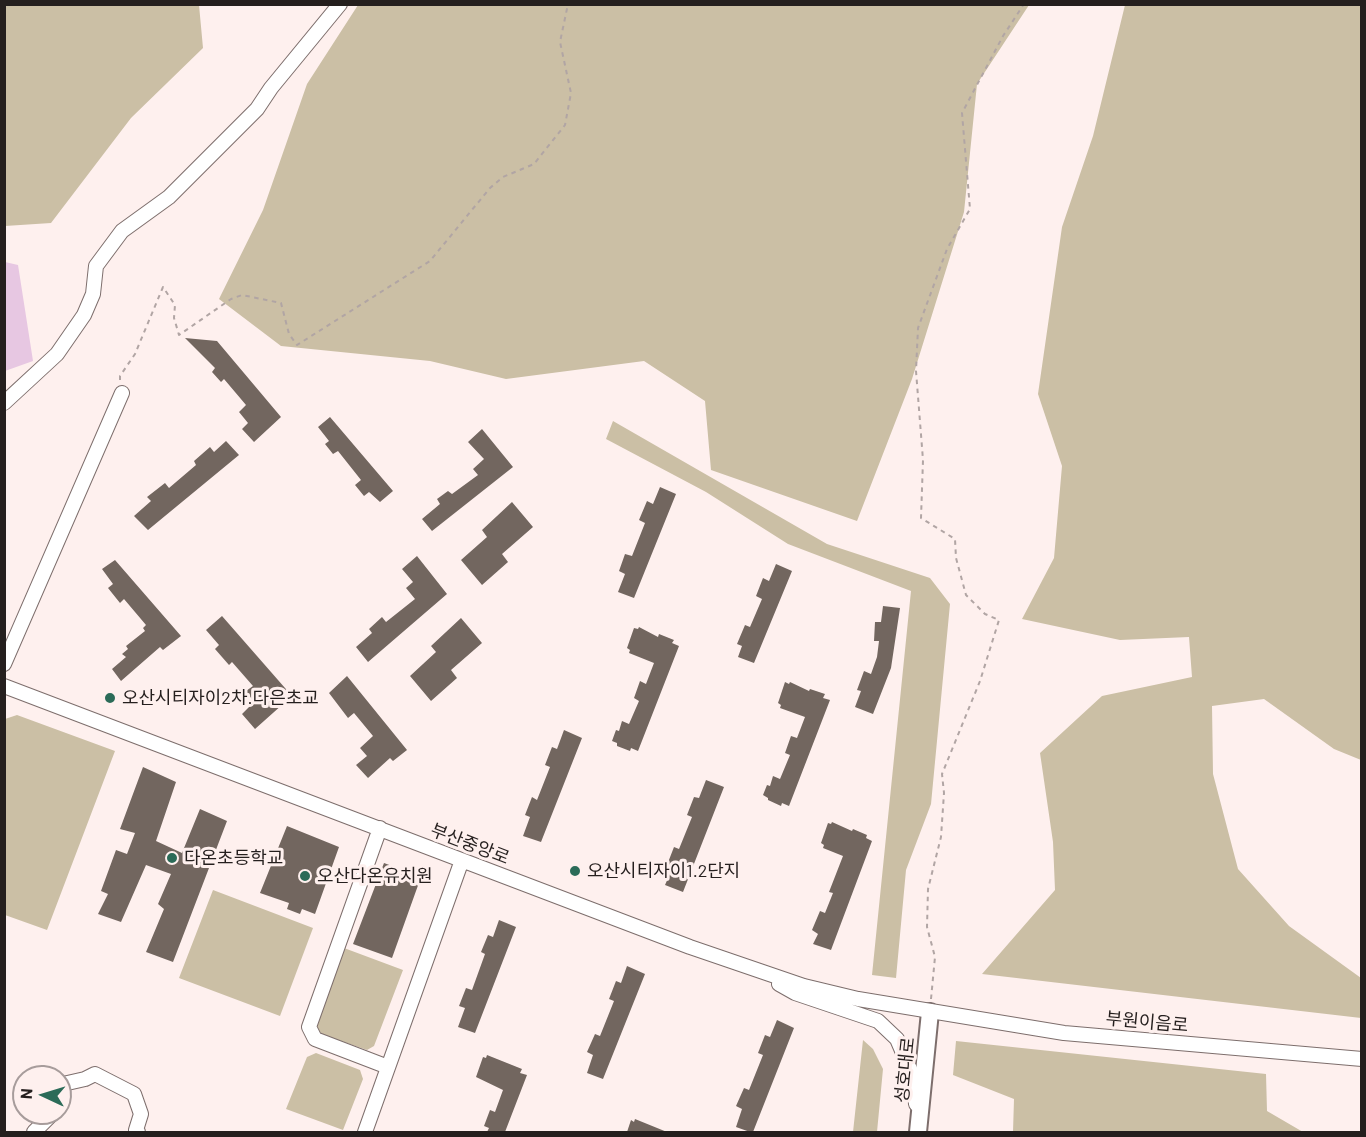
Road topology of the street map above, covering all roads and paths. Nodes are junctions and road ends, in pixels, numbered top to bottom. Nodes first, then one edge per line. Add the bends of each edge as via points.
1 (340, 4) edge
2 (568, 4) edge
3 (1024, 4) edge
4 (122, 393) joint
5 (4, 403) edge
6 (4, 664) edge
7 (4, 686) edge
8 (380, 828) junction
9 (462, 860) junction
10 (754, 969) junction
11 (930, 1012) junction
12 (1362, 1059) edge
13 (388, 1067) junction
14 (72, 1082) edge
15 (918, 1130) edge
16 (138, 1132) edge
17 (365, 1132) edge

1 - 5 street via 257,109 169,197 122,231 96,266 93,294 84,315 57,354
2 - 4 path via 560,42 571,93 565,125 534,164 504,177 490,189 430,261 297,345 289,334 281,303 242,295 179,335 175,305 163,287 135,354 120,376
3 - 11 path via 962,113 970,209 947,249 918,328 921,518 955,539 966,595 985,614 999,620 980,681 942,774 941,837 928,889 927,927 935,957
4 - 6 street
7 - 8 street, 부산중앙로
8 - 9 street, 부산중앙로
8 - 13 street via 309,1027 315,1039
9 - 10 street, 부산중앙로
9 - 13 street
10 - 11 street, 부산중앙로 via 804,986
10 - 15 street via 795,993 878,1021 897,1039 913,1076
11 - 12 street, 부원이음로 via 1064,1034
11 - 15 main road, 성호대로
13 - 17 street
14 - 16 street via 95,1074 134,1094 141,1114

